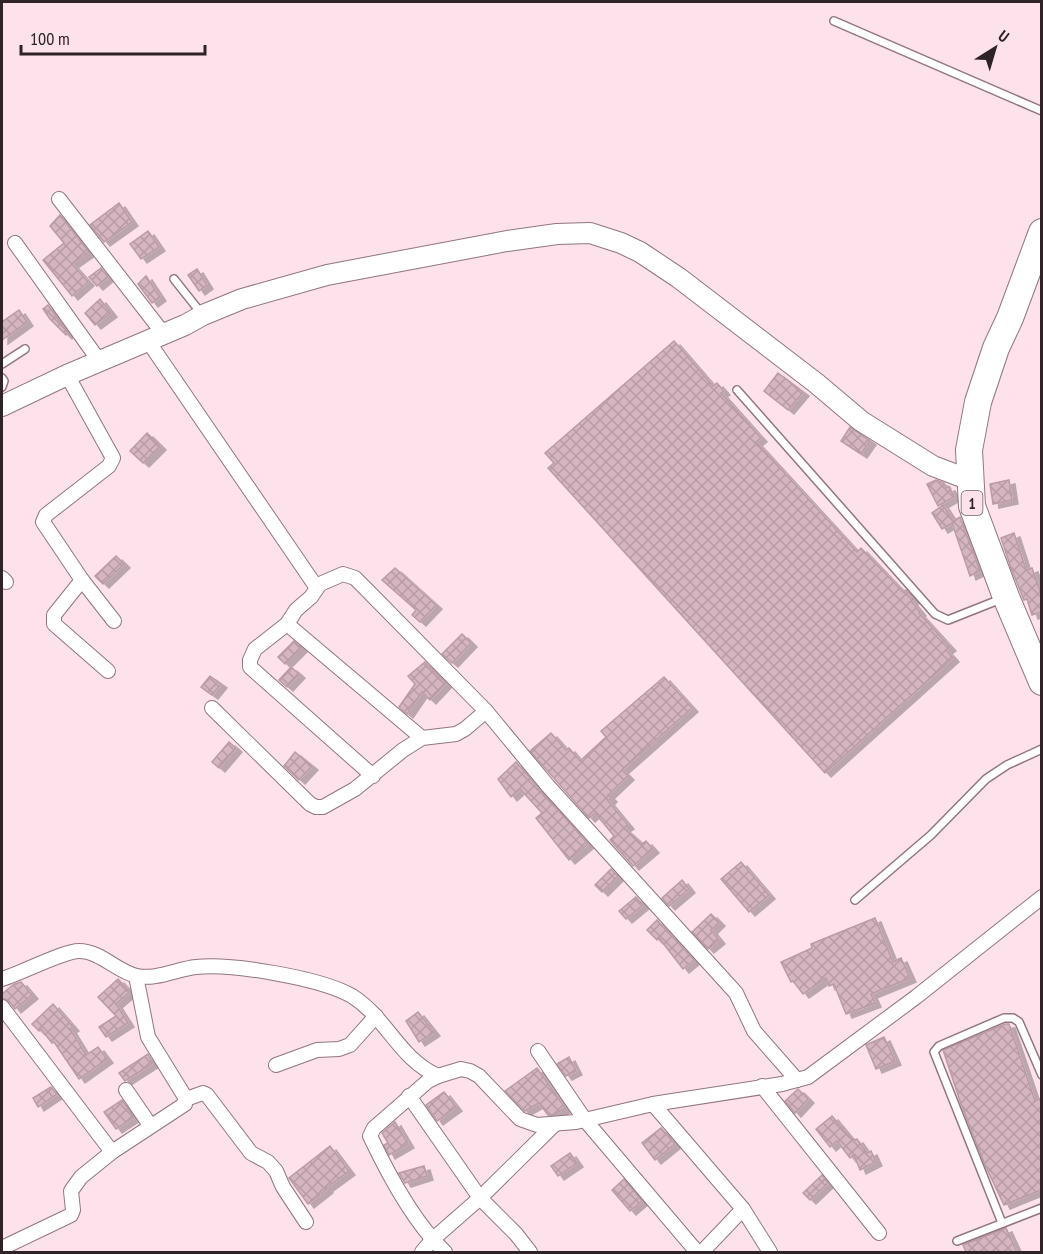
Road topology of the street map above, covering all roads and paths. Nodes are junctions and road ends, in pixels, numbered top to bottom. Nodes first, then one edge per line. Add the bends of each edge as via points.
1 (834, 21) dead end
2 (1041, 111) edge
3 (59, 199) dead end
4 (1041, 231) edge
5 (15, 243) dead end
6 (174, 279) dead end
7 (203, 315) junction
8 (156, 337) junction
9 (25, 349) dead end
10 (100, 362) junction
11 (2, 364) edge
12 (67, 375) junction
13 (2, 378) edge
14 (2, 387) edge
15 (737, 390) dead end
16 (2, 406) edge
17 (976, 450) junction
18 (970, 480) junction
19 (82, 580) junction
20 (317, 588) junction
21 (1006, 597) junction
22 (114, 621) dead end
23 (287, 624) junction
24 (1041, 648) edge
25 (108, 671) dead end
26 (1041, 682) edge
27 (212, 708) dead end
28 (486, 711) junction
29 (422, 738) junction
30 (1041, 749) edge
31 (373, 776) junction
32 (1041, 897) edge
33 (855, 900) dead end
34 (136, 976) junction
35 (2, 979) edge
36 (2, 1007) edge
37 (376, 1016) junction
38 (538, 1051) dead end
39 (276, 1065) dead end
40 (1041, 1075) edge
41 (438, 1076) junction
42 (797, 1080) junction
43 (762, 1086) junction
44 (126, 1090) dead end
45 (409, 1096) junction
46 (186, 1099) junction
47 (653, 1104) junction
48 (585, 1120) junction
49 (150, 1125) junction
50 (554, 1125) junction
51 (112, 1152) junction
52 (480, 1198) junction
53 (1041, 1208) edge
54 (743, 1209) junction
55 (306, 1221) dead end
56 (1002, 1223) junction
57 (879, 1233) dead end
58 (432, 1240) junction
59 (957, 1241) dead end
60 (2, 1248) edge
61 (422, 1252) edge
62 (445, 1252) edge
63 (530, 1252) edge
64 (697, 1252) edge
65 (702, 1252) edge
66 (770, 1252) edge

1 - 2 lane
3 - 8 street
4 - 17 highway, 1 via 978,402
5 - 10 street
6 - 7 lane
7 - 8 main road
7 - 18 main road via 242,299 327,275 507,241 590,233 640,252 861,421 933,466
8 - 10 main road
8 - 20 street
9 - 11 lane
10 - 12 main road
12 - 16 main road
12 - 19 street via 113,458 109,466 43,519 44,527
13 - 14 lane
15 - 21 lane via 935,614 944,619 954,618
17 - 18 highway, 1
17 - 24 highway, 1 via 1018,591
18 - 21 highway, 1 via 972,506
19 - 22 street
19 - 25 street via 53,621
20 - 23 street
20 - 28 street via 338,575 355,578
21 - 26 highway, 1
23 - 29 street
23 - 31 street via 255,649 250,667
27 - 31 street via 316,807 323,807
28 - 29 street via 456,734
28 - 42 street via 555,794 736,993 754,1031
29 - 31 street
30 - 33 lane via 986,779 931,835
32 - 42 street via 824,1067
34 - 35 street via 79,951
34 - 37 street via 196,967 235,967 335,988
34 - 46 street via 147,1037
36 - 51 street
37 - 39 street via 350,1045 317,1050
37 - 41 street via 411,1059
38 - 48 street
40 - 56 lane via 1019,1022 1013,1018 1004,1018 939,1046 934,1052
41 - 45 street
41 - 50 street via 461,1069 470,1071 520,1119
42 - 43 street
43 - 47 street
43 - 57 street
44 - 49 street
45 - 52 street
45 - 58 street via 370,1136
46 - 49 street via 182,1107
46 - 55 street via 207,1095 247,1149 276,1171
47 - 48 street
47 - 54 street
48 - 50 street
48 - 64 street
49 - 51 street
50 - 52 street
51 - 60 street via 73,1187 70,1215
52 - 58 street
52 - 63 street
53 - 56 lane
54 - 65 street
54 - 66 street
56 - 59 lane
58 - 61 street
58 - 62 street

